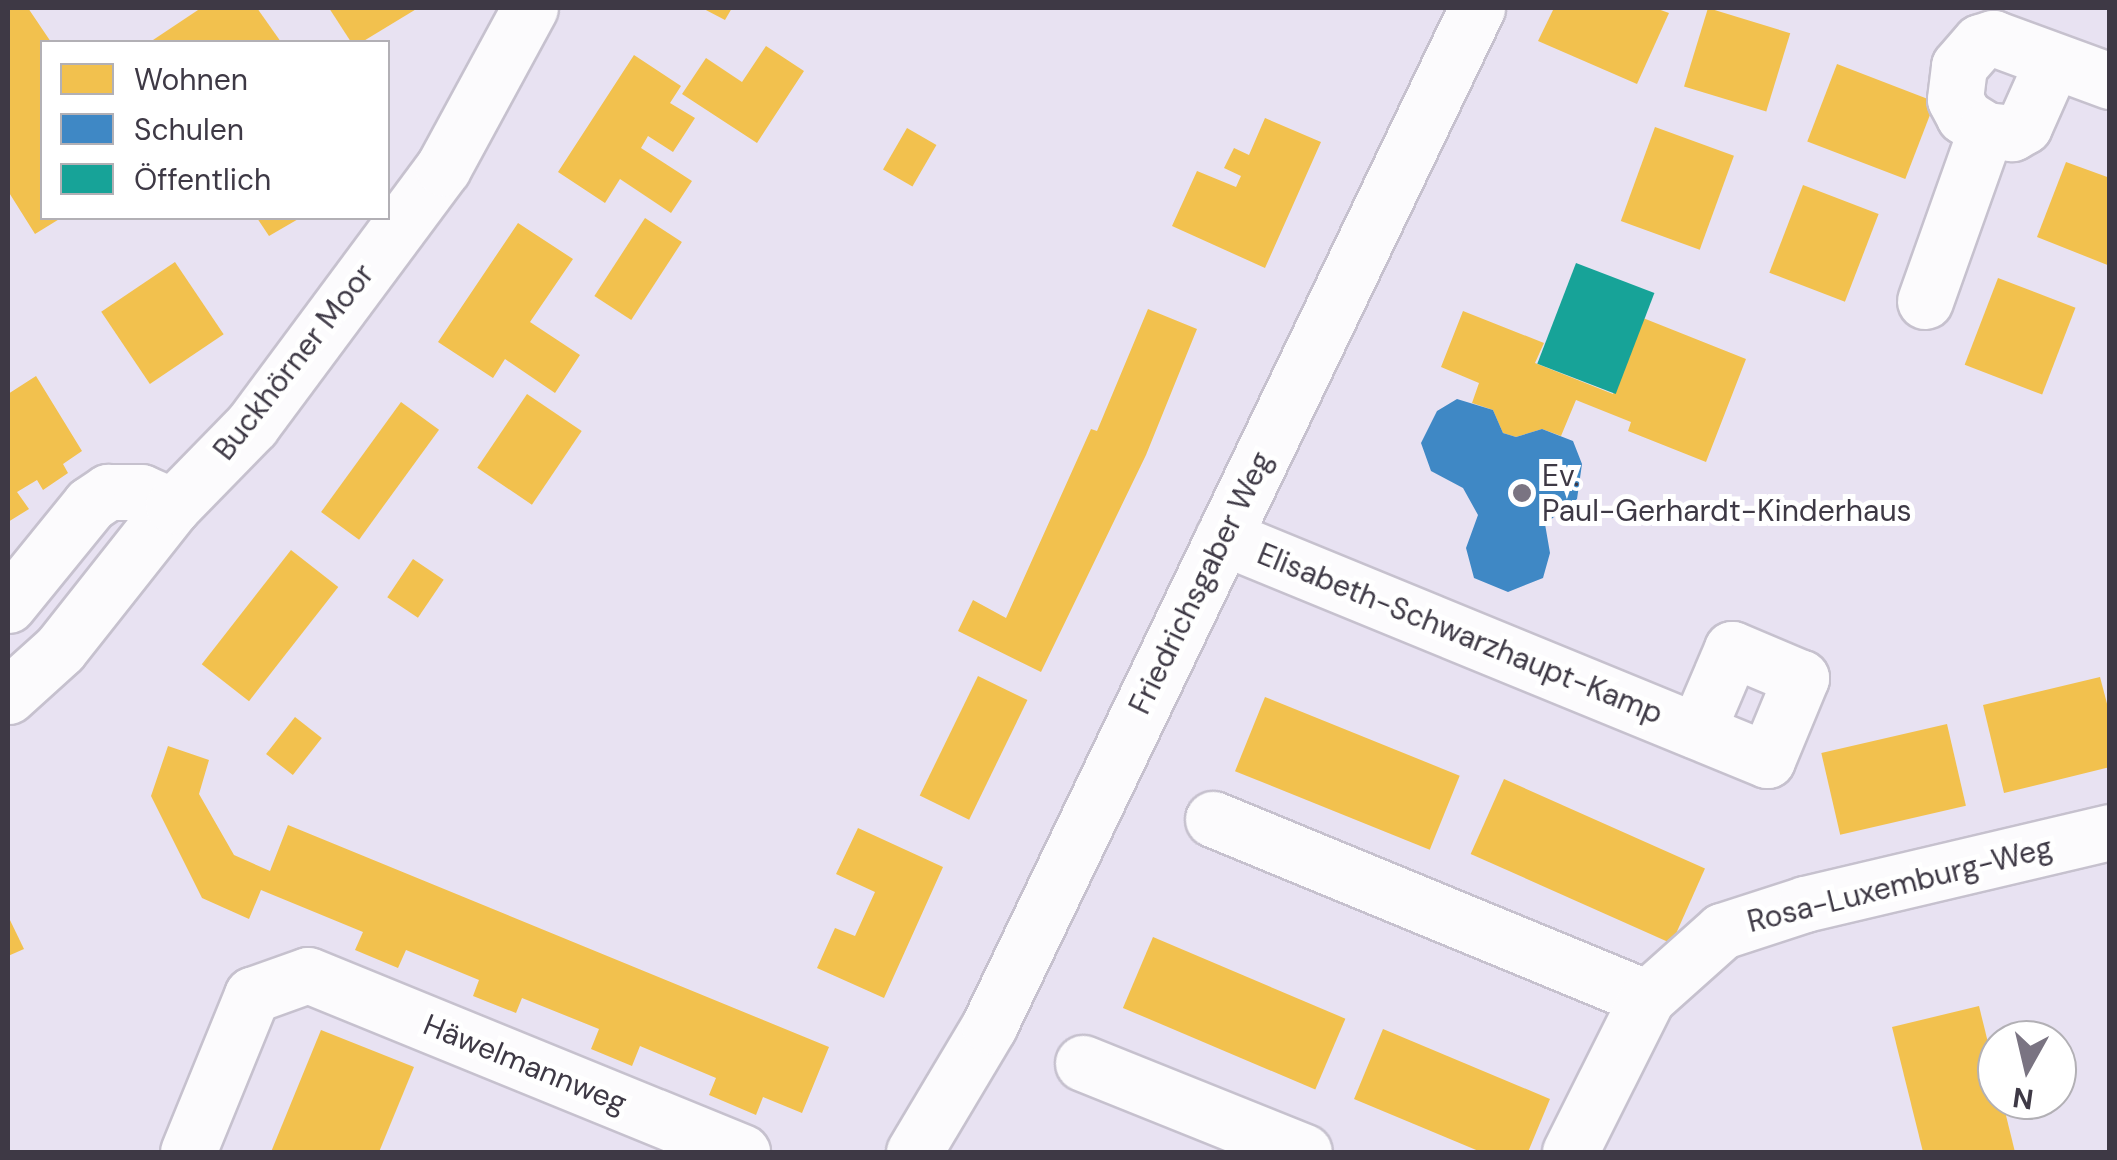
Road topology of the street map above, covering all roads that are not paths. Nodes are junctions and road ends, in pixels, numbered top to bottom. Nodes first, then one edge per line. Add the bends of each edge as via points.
1 (530, 8) edge
2 (1477, 8) edge
3 (2053, 61) junction
4 (2110, 81) edge
5 (1986, 130) junction
6 (1925, 301) dead end
7 (174, 506) junction
8 (1223, 537) junction
9 (8, 605) edge
10 (12, 683) edge
11 (1697, 731) dead end
12 (1213, 819) dead end
13 (2110, 832) edge
14 (1647, 998) junction
15 (1082, 1064) dead end
16 (188, 1152) edge
17 (742, 1152) edge
18 (914, 1152) edge
19 (1304, 1152) edge
20 (1570, 1152) edge

1 - 7 street, Buckhörner Moor via 443,168 252,424
2 - 8 street, Friedrichsgaber Weg
3 - 4 street
3 - 5 street via 2024,126 2012,133
3 - 5 street via 1992,38 1969,52 1959,66 1956,100 1964,116
5 - 6 street
7 - 9 street via 125,489 99,498
7 - 10 street, Buckhörner Moor via 60,649
8 - 11 street, Elisabeth-Schwarzhaupt-Kamp
8 - 18 street, Friedrichsgaber Weg via 989,1026
12 - 14 street
13 - 14 street, Rosa-Luxemburg-Weg via 1805,904 1722,931
14 - 20 street, Rosa-Luxemburg-Weg
15 - 19 street
16 - 17 street, Häwelmannweg via 252,995 308,974

